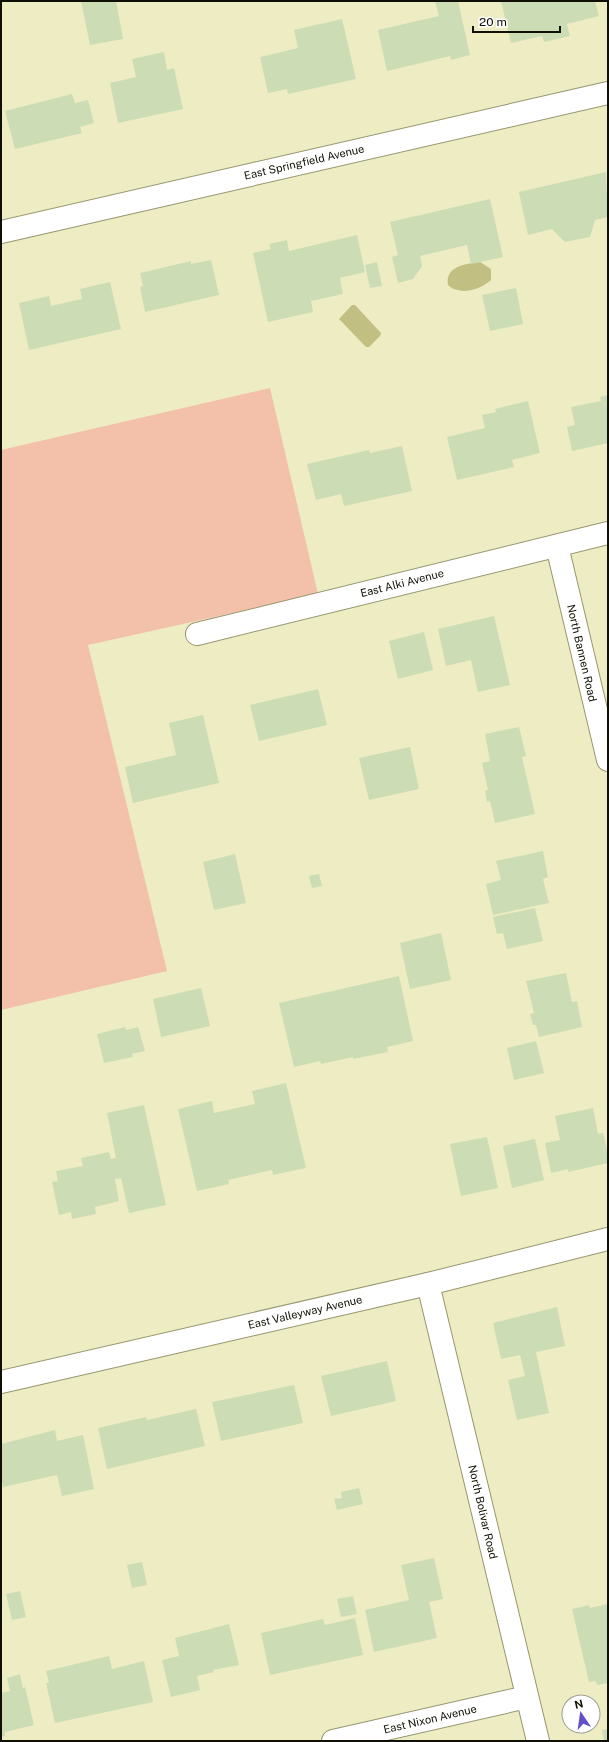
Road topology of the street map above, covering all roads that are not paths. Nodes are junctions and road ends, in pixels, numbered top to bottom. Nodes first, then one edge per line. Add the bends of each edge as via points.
1 (608, 93) edge
2 (1, 232) edge
3 (608, 533) edge
4 (557, 546) junction
5 (197, 634) dead end
6 (608, 760) edge
7 (608, 1239) edge
8 (428, 1284) junction
9 (1, 1382) edge
10 (527, 1697) junction
11 (333, 1741) edge
12 (538, 1741) edge

1 - 2 street, East Springfield Avenue
3 - 4 street, East Alki Avenue
4 - 5 street, East Alki Avenue
4 - 6 street, North Bannen Road
7 - 8 street, East Valleyway Avenue
8 - 9 street, East Valleyway Avenue
8 - 10 street, North Bolivar Road
10 - 11 street, East Nixon Avenue
10 - 12 street, North Bolivar Road

